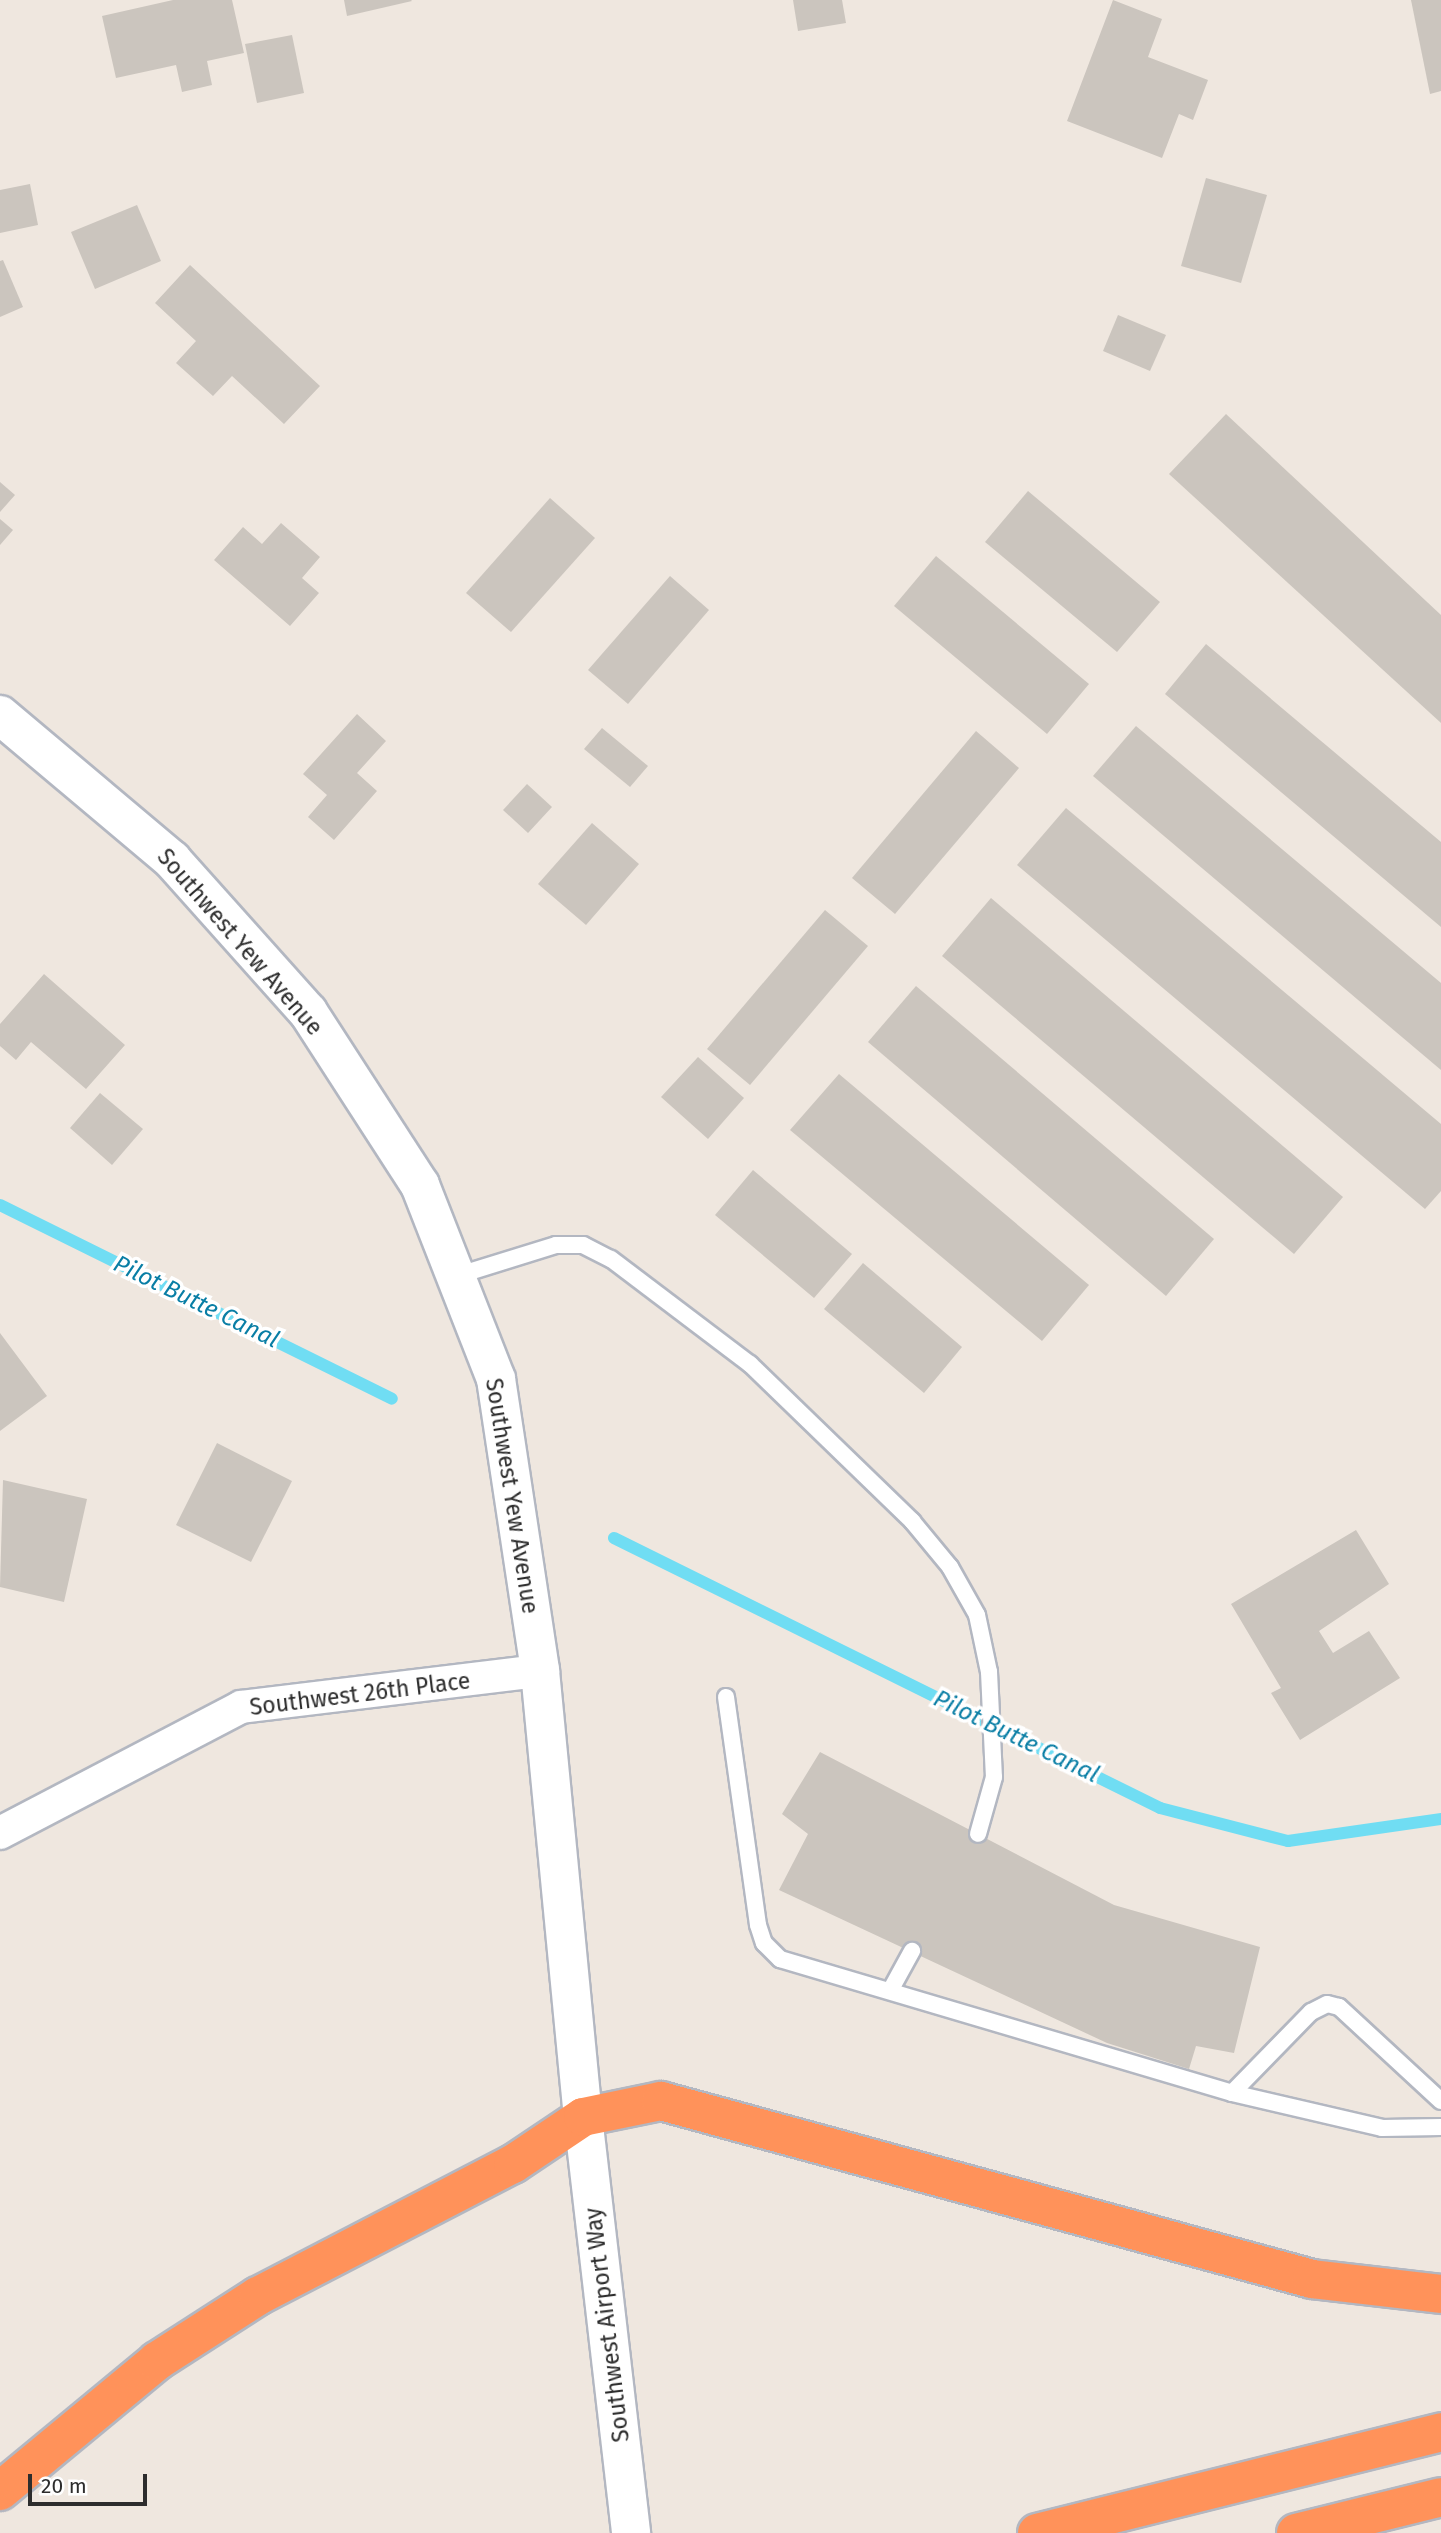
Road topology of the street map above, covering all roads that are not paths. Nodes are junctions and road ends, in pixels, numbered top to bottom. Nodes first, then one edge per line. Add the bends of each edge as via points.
1 (0, 715) edge
2 (456, 1276) junction
3 (540, 1671) junction
4 (726, 1697) dead end
5 (0, 1833) edge
6 (978, 1833) dead end
7 (912, 1951) dead end
8 (890, 1991) junction
9 (1232, 2093) junction
10 (1441, 2101) edge
11 (583, 2117) junction
12 (1441, 2127) edge
13 (1441, 2294) edge
14 (1441, 2432) edge
15 (0, 2491) edge
16 (1441, 2497) edge
17 (631, 2533) edge
18 (1037, 2533) edge
19 (1296, 2533) edge

1 - 2 main road, Southwest Yew Avenue via 172,859 308,1012 420,1185
2 - 3 main road, Southwest Yew Avenue via 496,1379
2 - 6 lane via 556,1245 583,1245 611,1259 750,1364 912,1521 950,1567 978,1615 989,1672 994,1777
3 - 5 street, Southwest 26th Place via 242,1707
3 - 11 main road, Southwest Yew Avenue
4 - 8 lane via 764,1943 780,1959
7 - 8 lane
8 - 9 lane
9 - 10 lane via 1311,2012 1326,2004 1339,2007
9 - 12 lane via 1382,2128
11 - 13 highway via 661,2101 1312,2279
11 - 15 highway via 513,2164 235,2311 156,2361
11 - 17 main road, Southwest Airport Way
14 - 18 highway
16 - 19 highway

